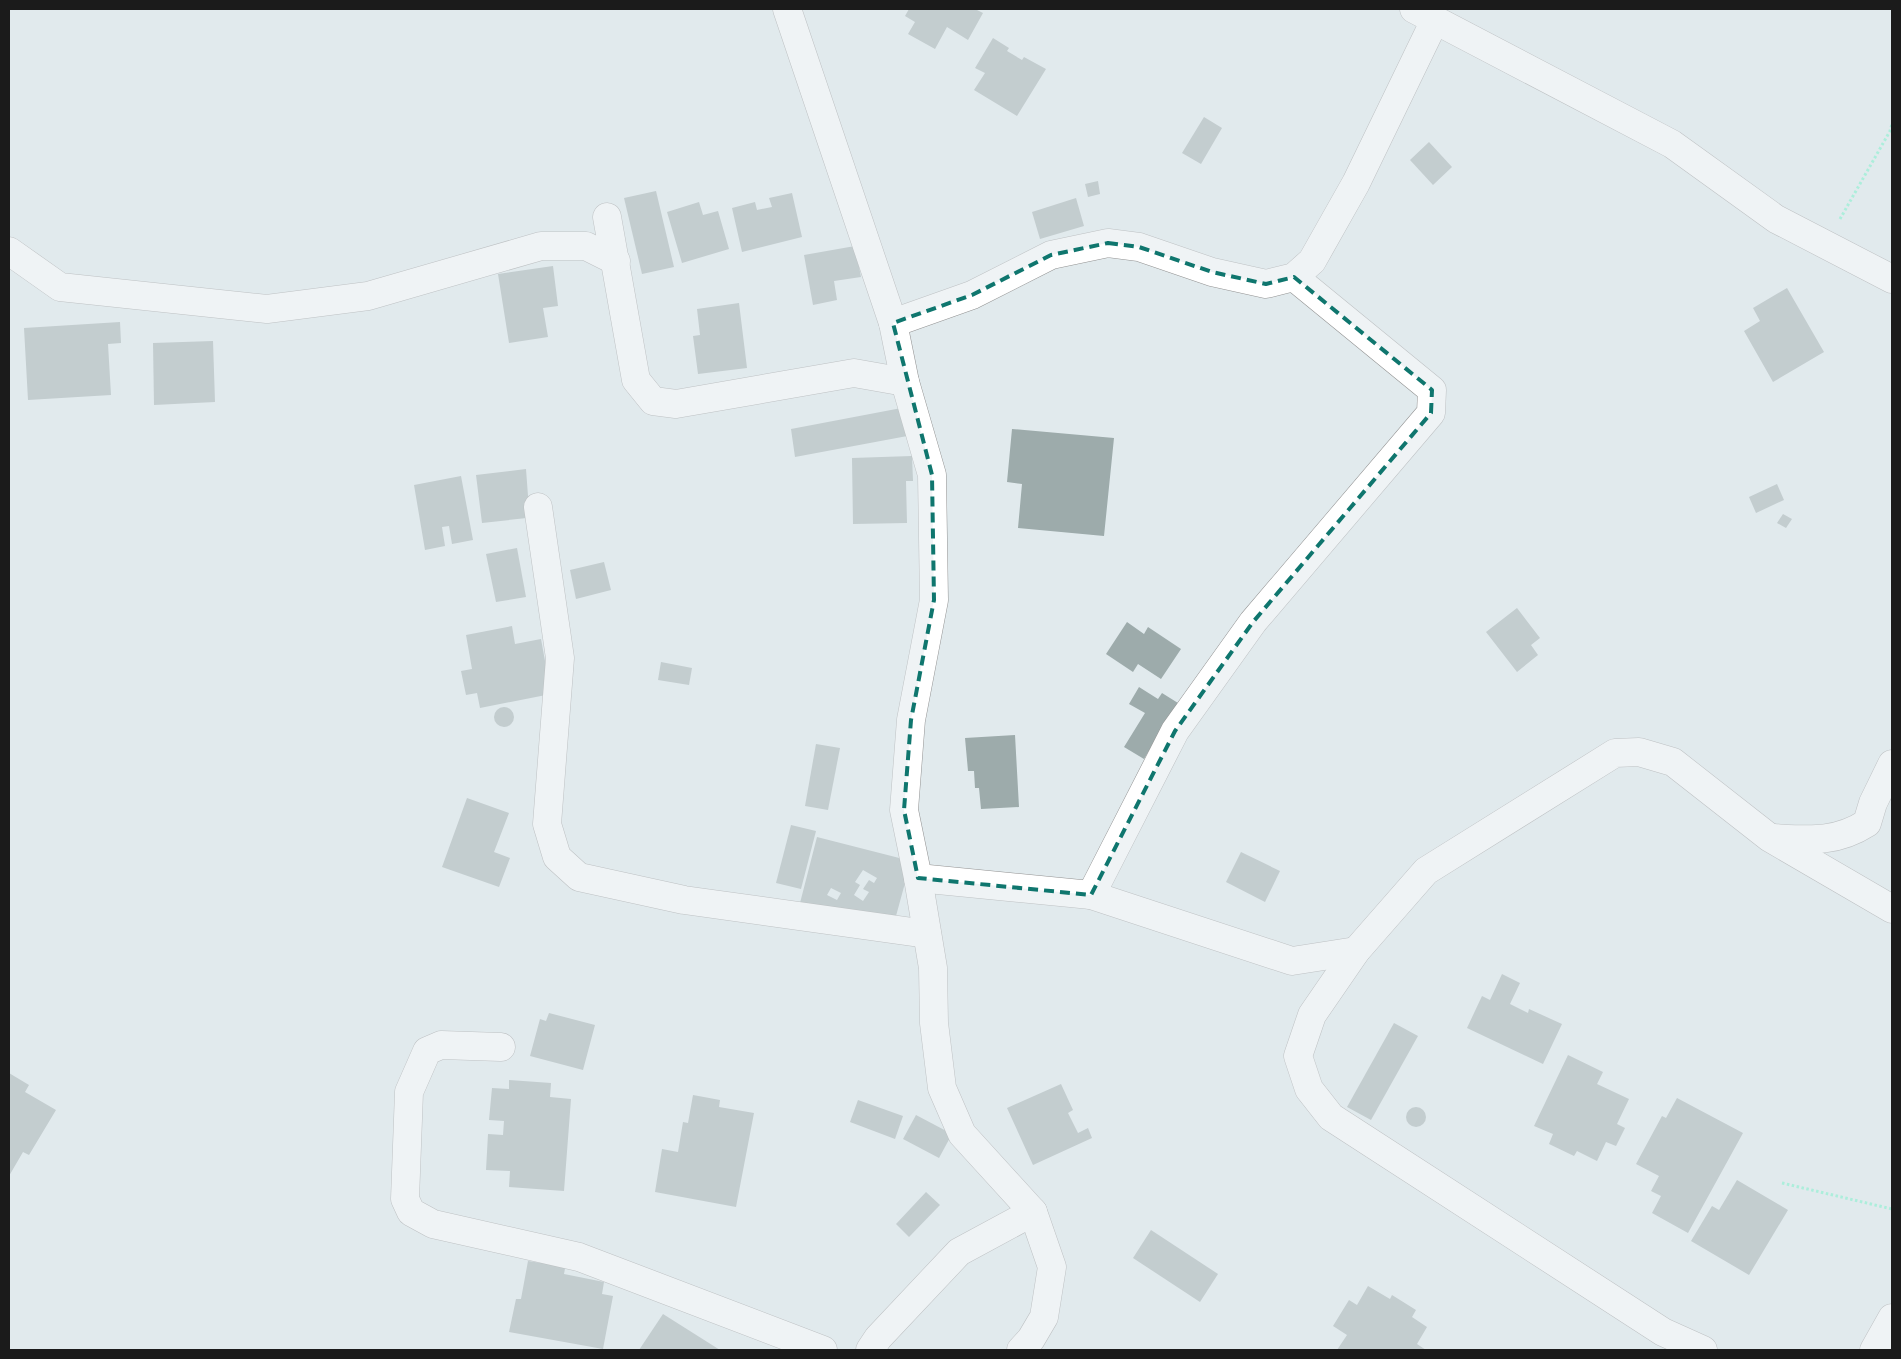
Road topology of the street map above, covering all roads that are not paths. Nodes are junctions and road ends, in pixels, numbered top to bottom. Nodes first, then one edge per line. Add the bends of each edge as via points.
1 (787, 9) edge
2 (1424, 14) edge
3 (607, 216) dead end
4 (9, 251) edge
5 (616, 261) junction
6 (1294, 277) junction
7 (1892, 279) edge
8 (892, 323) junction
9 (905, 382) junction
10 (538, 506) dead end
11 (1892, 764) edge
12 (1770, 838) junction
13 (918, 878) junction
14 (1091, 895) junction
15 (1892, 909) edge
16 (927, 934) junction
17 (1356, 951) junction
18 (501, 1047) dead end
19 (1033, 1212) junction
20 (1892, 1318) edge
21 (823, 1350) edge
22 (870, 1350) edge
23 (1021, 1350) edge
24 (1703, 1350) edge
25 (1874, 1350) edge

1 - 8 street
2 - 6 street via 1356,183 1312,262
2 - 7 street via 1672,144 1776,219
3 - 5 street
4 - 5 street via 60,286 266,309 368,296 541,246 586,246
5 - 9 street via 636,380 653,401 676,404 854,373
6 - 8 street via 1266,284 1212,272 1140,247 1108,244 1051,255 972,295
6 - 14 street via 1432,390 1432,413 1253,622 1175,731
8 - 9 street
9 - 13 street via 932,475 934,600 911,720 904,810
10 - 16 street via 560,658 547,824 558,857 579,877 684,900
11 - 12 street via 1867,823 1856,830 1832,839
12 - 15 street
12 - 17 street via 1673,762 1639,752 1615,754 1426,871
13 - 14 street
13 - 16 street
14 - 17 street via 1292,961
16 - 19 street via 933,968 934,1022 942,1088 962,1134
17 - 24 street via 1312,1015 1298,1056 1309,1089 1331,1118 1663,1332
18 - 21 street via 441,1045 426,1051 408,1092 405,1199 411,1212 433,1224 579,1257
19 - 22 street via 959,1252
19 - 23 street via 1052,1268 1044,1317
20 - 25 street

